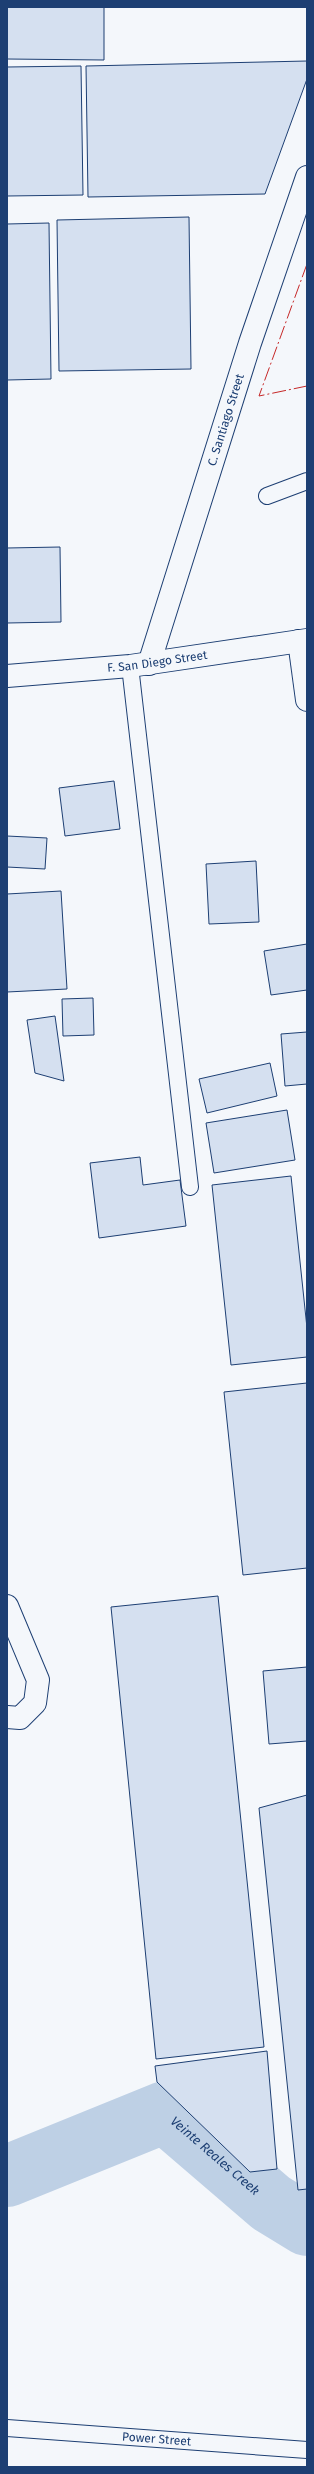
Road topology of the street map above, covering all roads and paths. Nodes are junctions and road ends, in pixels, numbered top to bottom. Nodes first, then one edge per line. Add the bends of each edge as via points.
1 (307, 177) edge
2 (307, 481) edge
3 (267, 496) dead end
4 (303, 641) edge
5 (139, 665) junction
6 (7, 676) edge
7 (307, 700) edge
8 (190, 1187) dead end
9 (7, 1606) edge
10 (7, 1717) edge
11 (7, 2428) edge
12 (307, 2450) edge

1 - 5 street, C. Santiago Street
2 - 3 lane
4 - 5 street, F. San Diego Street
4 - 7 street
5 - 6 street, F. San Diego Street
5 - 8 lane
9 - 10 street via 38,1680 36,1703 20,1718
11 - 12 lane, Power Street

